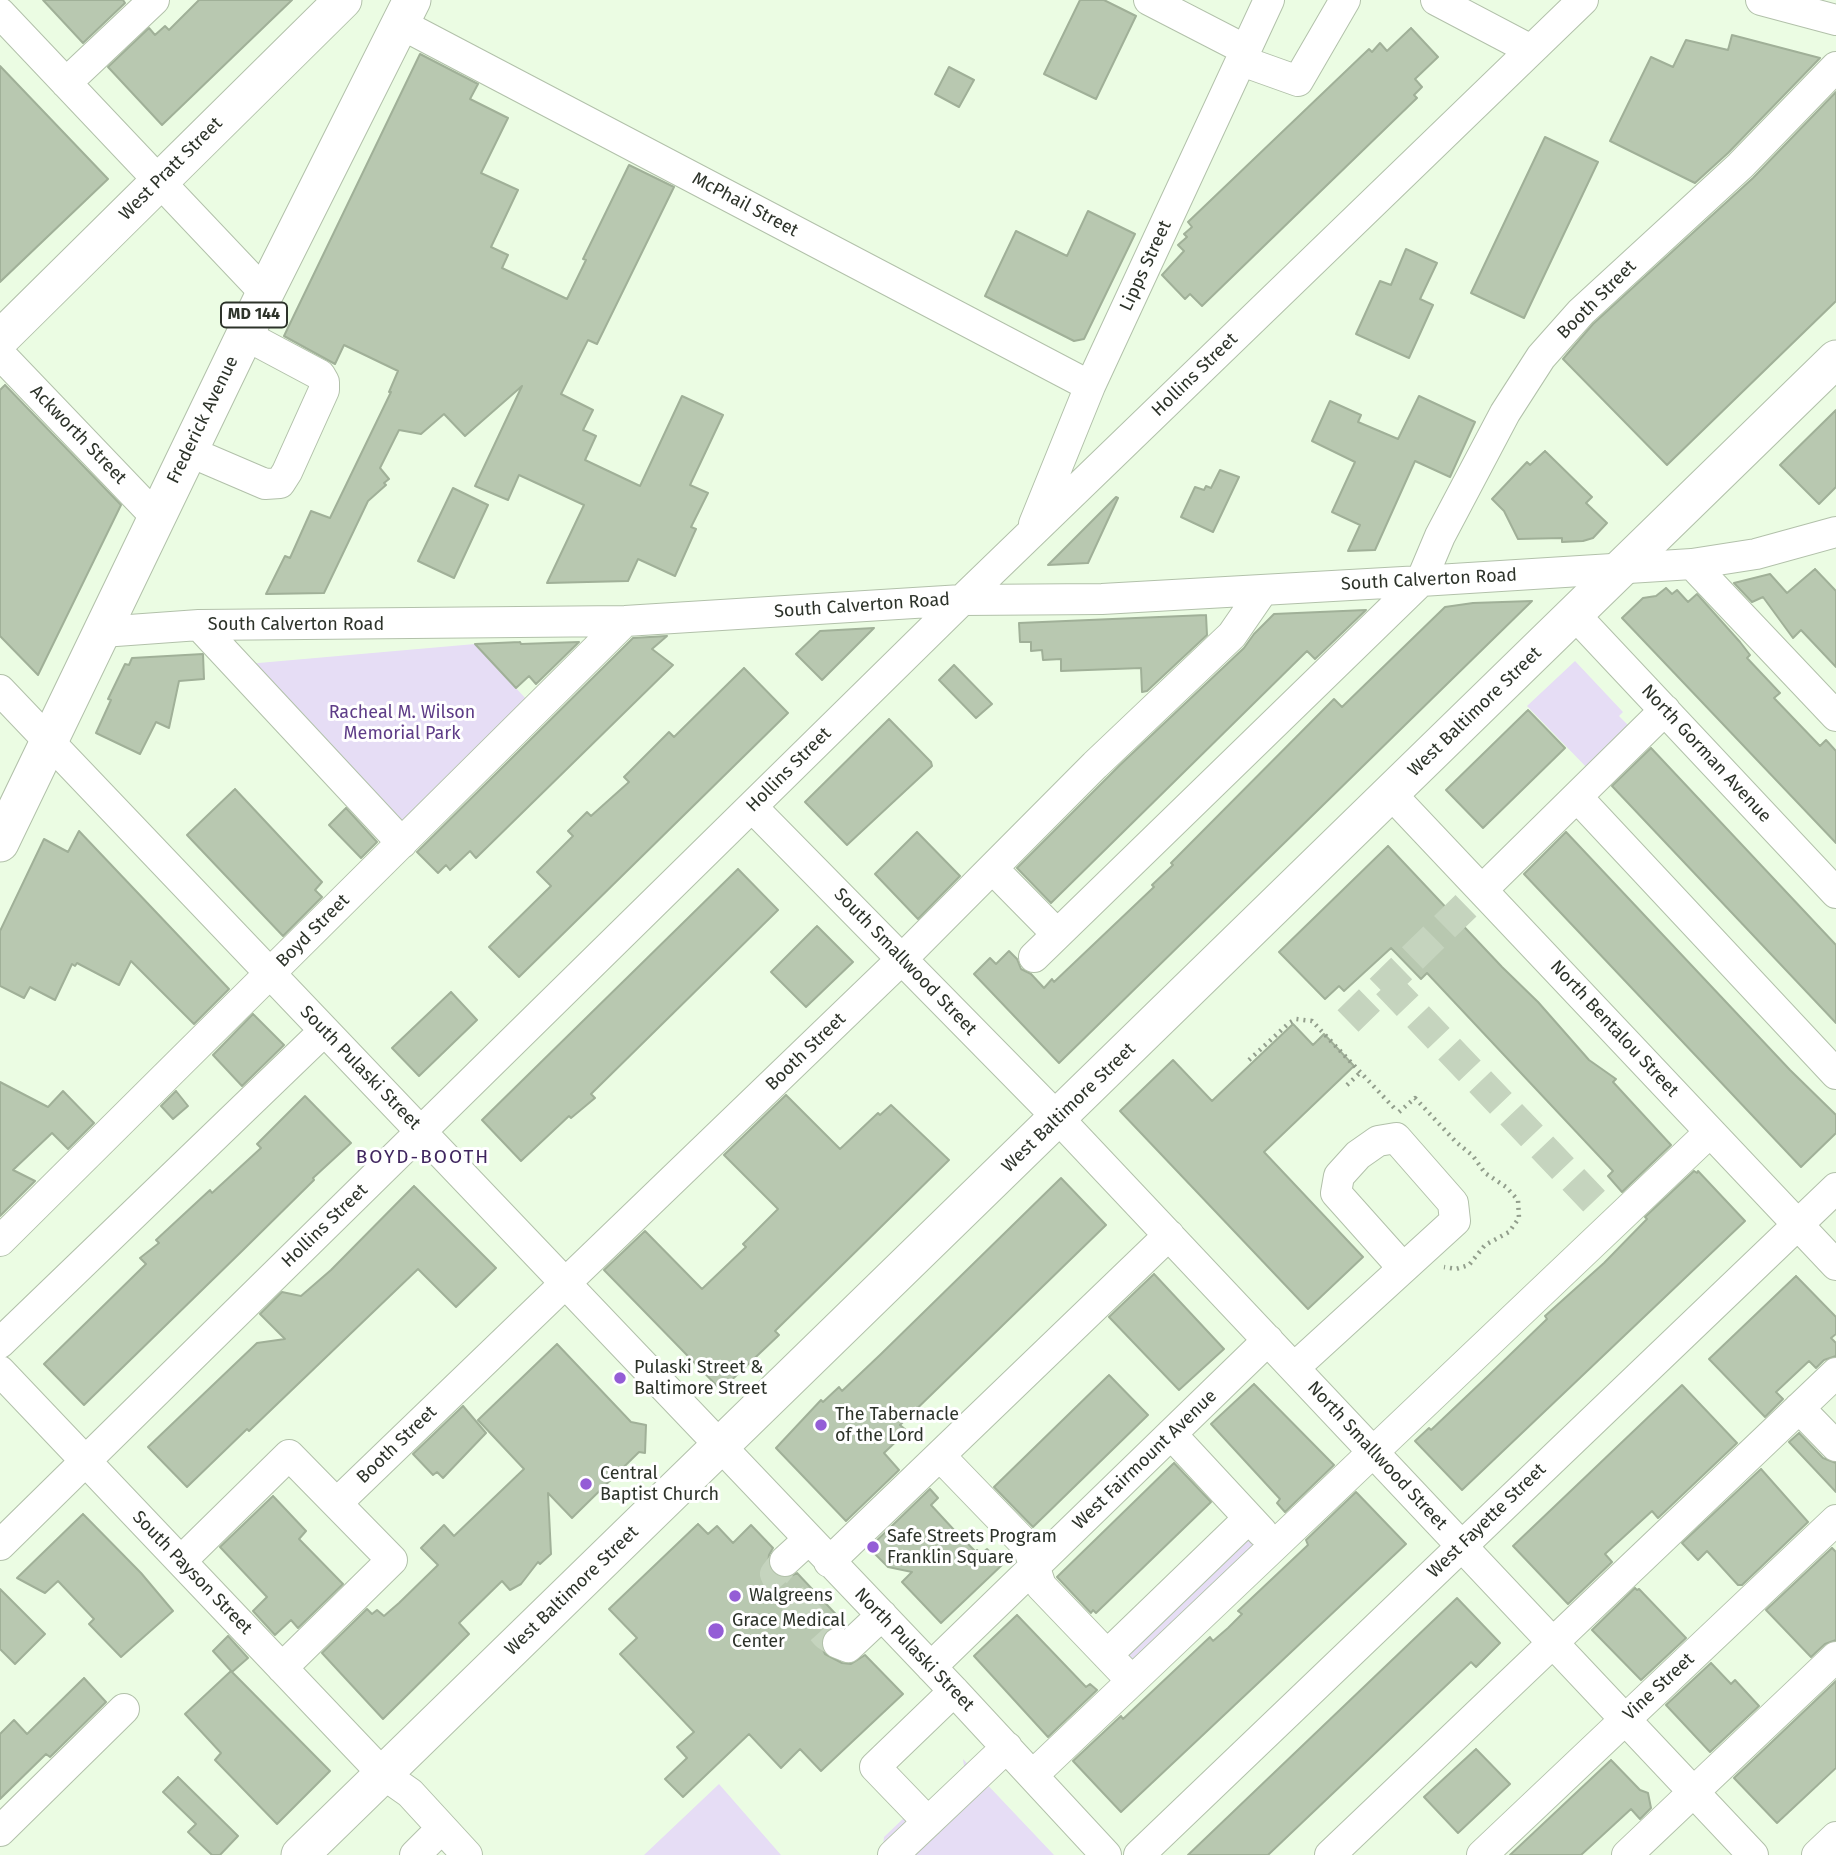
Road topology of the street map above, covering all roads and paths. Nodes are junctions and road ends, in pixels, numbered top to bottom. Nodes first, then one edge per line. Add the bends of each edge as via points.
1 (154, 0) edge
2 (1149, 0) edge
3 (1269, 0) edge
4 (1345, 0) edge
5 (1436, 0) edge
6 (1583, 0) edge
7 (1761, 0) edge
8 (337, 2) edge
9 (406, 12) edge
10 (0, 13) edge
11 (1836, 20) edge
12 (1531, 50) junction
13 (1244, 56) junction
14 (1836, 67) edge
15 (66, 83) junction
16 (158, 180) junction
17 (265, 293) junction
18 (245, 335) junction
19 (0, 339) edge
20 (0, 354) edge
21 (1836, 359) edge
22 (1090, 386) junction
23 (188, 451) junction
24 (156, 517) junction
25 (1030, 534) junction
26 (1834, 536) edge
27 (1692, 564) junction
28 (1623, 568) junction
29 (1421, 581) junction
30 (1263, 590) junction
31 (962, 600) junction
32 (1575, 615) junction
33 (625, 621) junction
34 (199, 625) junction
35 (102, 632) junction
36 (0, 690) edge
37 (1665, 710) junction
38 (1836, 716) edge
39 (49, 742) junction
40 (1391, 794) junction
41 (1577, 797) junction
42 (752, 807) junction
43 (402, 843) junction
44 (0, 844) edge
45 (993, 869) junction
46 (1482, 890) junction
47 (1836, 893) edge
48 (1057, 934) junction
49 (1034, 957) dead end
50 (902, 959) junction
51 (270, 974) junction
52 (324, 1031) junction
53 (1249, 1060) dead end
54 (1361, 1072) junction
55 (1836, 1074) edge
56 (1347, 1085) dead end
57 (1399, 1113) junction
58 (1058, 1118) junction
59 (1389, 1121) dead end
60 (421, 1132) junction
61 (1710, 1132) junction
62 (1836, 1188) edge
63 (1798, 1224) junction
64 (1169, 1236) junction
65 (0, 1241) edge
66 (1435, 1265) dead end
67 (1836, 1265) edge
68 (1403, 1268) dead end
69 (565, 1285) junction
70 (1268, 1340) junction
71 (0, 1343) edge
72 (1294, 1368) junction
73 (0, 1371) edge
74 (1836, 1373) edge
75 (1799, 1408) junction
76 (1171, 1434) junction
77 (1836, 1446) edge
78 (720, 1447) junction
79 (1373, 1452) junction
80 (940, 1456) junction
81 (85, 1461) junction
82 (337, 1503) junction
83 (1249, 1518) junction
84 (1836, 1520) edge
85 (808, 1540) junction
86 (0, 1545) edge
87 (1274, 1545) junction
88 (1461, 1546) junction
89 (181, 1561) junction
90 (785, 1561) dead end
91 (829, 1562) junction
92 (1034, 1567) junction
93 (882, 1615) junction
94 (838, 1643) dead end
95 (1553, 1643) junction
96 (1107, 1655) junction
97 (1836, 1657) edge
98 (931, 1667) junction
99 (282, 1668) junction
100 (1132, 1681) junction
101 (954, 1691) junction
102 (124, 1709) dead end
103 (1625, 1719) junction
104 (1007, 1747) junction
105 (383, 1774) junction
106 (1033, 1775) junction
107 (1694, 1792) junction
108 (928, 1822) junction
109 (442, 1828) junction
110 (0, 1830) edge
111 (1836, 1837) edge
112 (300, 1855) edge
113 (415, 1855) edge
114 (467, 1855) edge
115 (892, 1855) edge
116 (1106, 1855) edge
117 (1139, 1855) edge
118 (1330, 1855) edge
119 (1482, 1855) edge
120 (1627, 1855) edge
121 (1753, 1855) edge
122 (1817, 1855) edge

1 - 15 street
2 - 13 street
3 - 13 street, Lipps Street
4 - 13 street via 1298,82
5 - 12 street
6 - 12 street, Hollins Street
7 - 11 street
8 - 16 main road, West Pratt Street
9 - 17 main road, Frederick Avenue / MD 144
9 - 22 street, McPhail Street
10 - 15 street
12 - 25 street, Hollins Street
13 - 22 street, Lipps Street
14 - 29 street, Booth Street via 1740,166 1581,312 1541,357 1492,437
15 - 16 street
16 - 17 street
16 - 19 main road, West Pratt Street
17 - 18 main road, Frederick Avenue / MD 144
18 - 23 main road, Frederick Avenue / MD 144
18 - 23 street via 320,374 324,382 287,472 280,483 265,484
20 - 24 street, Ackworth Street
21 - 28 main road, West Baltimore Street
22 - 25 street, Lipps Street
23 - 24 main road, Frederick Avenue / MD 144
24 - 35 main road, Frederick Avenue / MD 144
25 - 31 street, Hollins Street
26 - 27 street, South Calverton Road
27 - 28 street, South Calverton Road
27 - 38 street
28 - 29 street, South Calverton Road
28 - 32 main road, West Baltimore Street
29 - 30 street, South Calverton Road
29 - 48 street
30 - 31 street, South Calverton Road via 1102,600
30 - 45 street, Booth Street via 1232,635
31 - 33 street, South Calverton Road
31 - 42 street, Hollins Street
32 - 37 street, North Gorman Avenue
32 - 40 main road, West Baltimore Street
33 - 34 street, South Calverton Road
33 - 43 street, Boyd Street
34 - 35 street, South Calverton Road
34 - 43 street
35 - 39 main road, Frederick Avenue / MD 144
36 - 39 street, South Pulaski Street
37 - 41 street
37 - 47 street, North Gorman Avenue
39 - 44 main road, Frederick Avenue / MD 144
39 - 51 street, South Pulaski Street
40 - 46 street, North Bentalou Street
40 - 58 main road, West Baltimore Street
41 - 46 street
41 - 55 street
42 - 50 street, South Smallwood Street
42 - 60 street, Hollins Street
43 - 51 street, Boyd Street
45 - 48 street
45 - 50 street, Booth Street
46 - 61 street, North Bentalou Street
48 - 49 street
50 - 58 street, South Smallwood Street
50 - 69 street, Booth Street
51 - 52 street, South Pulaski Street
51 - 65 street, Boyd Street
52 - 60 street, South Pulaski Street
52 - 71 street
53 - 54 path via 1289,1023 1304,1019 1316,1024
54 - 56 path
54 - 57 path
57 - 59 path
57 - 66 path via 1415,1098 1485,1173 1513,1194 1520,1208 1515,1226 1485,1245 1469,1265 1455,1269
58 - 64 street, North Smallwood Street
58 - 78 main road, West Baltimore Street
60 - 69 street, South Pulaski Street
60 - 81 street, Hollins Street
61 - 63 street, North Bentalou Street
61 - 79 street
62 - 63 street, West Fayette Street
63 - 67 street, North Bentalou Street
63 - 88 street, West Fayette Street
64 - 70 street, North Smallwood Street
64 - 80 street
68 - 72 street
69 - 78 street, South Pulaski Street
69 - 82 street, Booth Street
70 - 72 street, North Smallwood Street
70 - 76 street, West Fairmount Avenue
72 - 79 street, North Smallwood Street
73 - 81 street, South Payson Street
74 - 75 street
75 - 77 street
75 - 95 street
76 - 83 street
76 - 92 street, West Fairmount Avenue
78 - 85 street, North Pulaski Street
78 - 105 main road, West Baltimore Street
79 - 87 street
79 - 88 street, North Smallwood Street
80 - 91 street
80 - 92 street via 1028,1547
81 - 86 street, Hollins Street
81 - 89 street, South Payson Street
82 - 89 street via 289,1455
82 - 99 street via 392,1560
83 - 87 street
83 - 96 street
84 - 103 street, Vine Street
85 - 90 street
85 - 91 street, North Pulaski Street
87 - 100 street
88 - 95 street, North Smallwood Street
88 - 117 street, West Fayette Street
89 - 99 street, South Payson Street
91 - 93 street, North Pulaski Street
92 - 96 street via 1041,1586
92 - 98 street, West Fairmount Avenue
93 - 94 street via 848,1647
93 - 98 street, North Pulaski Street
95 - 103 street, North Smallwood Street
95 - 118 street
96 - 100 street
97 - 107 street
98 - 101 street, North Pulaski Street
99 - 105 street, South Payson Street
100 - 106 street
101 - 104 street, North Pulaski Street
101 - 108 street via 875,1767
102 - 110 street
103 - 107 street, North Smallwood Street
103 - 119 street, Vine Street
104 - 106 street, North Pulaski Street
104 - 108 street
105 - 109 street, South Payson Street via 410,1793
105 - 112 main road, West Baltimore Street
106 - 116 street, North Pulaski Street
107 - 120 street
107 - 121 street, North Smallwood Street
108 - 115 street
109 - 113 street
109 - 114 street, South Payson Street
111 - 122 street

